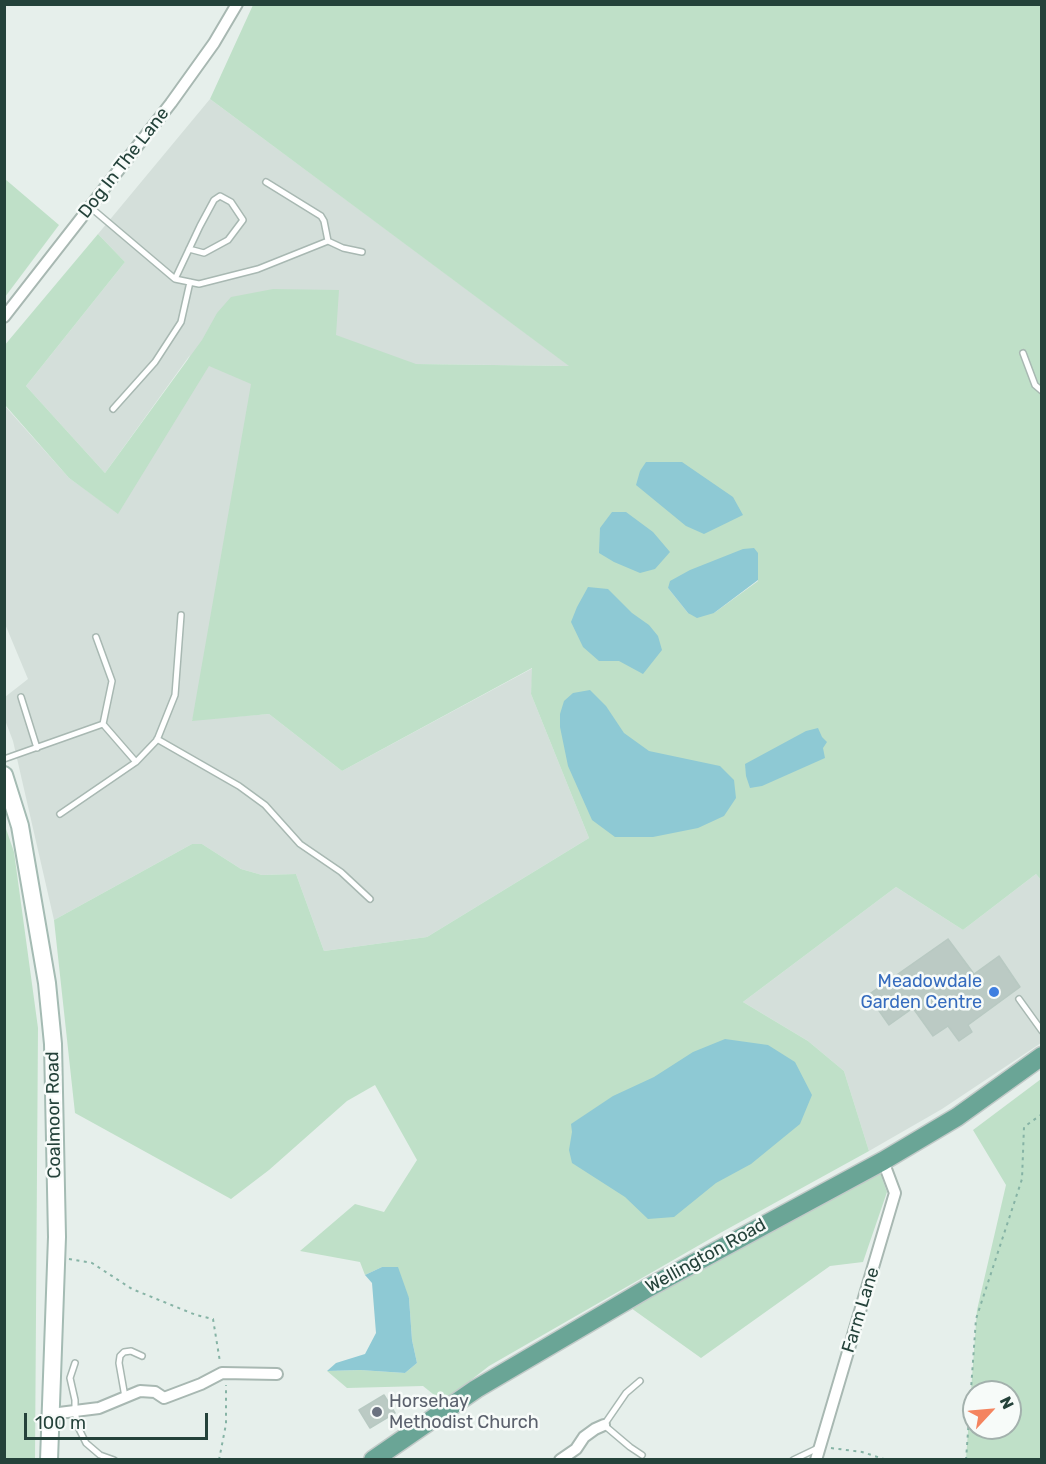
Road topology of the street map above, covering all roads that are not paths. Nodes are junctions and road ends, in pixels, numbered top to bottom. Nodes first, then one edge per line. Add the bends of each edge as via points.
1 (237, 4) edge
2 (266, 182) dead end
3 (90, 207) junction
4 (328, 241) junction
5 (189, 249) junction
6 (362, 252) dead end
7 (176, 279) junction
8 (190, 282) junction
9 (4, 317) edge
10 (1023, 353) dead end
11 (1041, 391) edge
12 (112, 409) dead end
13 (181, 615) dead end
14 (96, 637) dead end
15 (21, 697) dead end
16 (104, 724) junction
17 (157, 739) junction
18 (38, 748) junction
19 (4, 759) edge
20 (136, 762) junction
21 (4, 775) edge
22 (60, 814) dead end
23 (370, 899) dead end
24 (1019, 999) dead end
25 (1041, 1031) edge
26 (1041, 1056) edge
27 (883, 1161) junction
28 (142, 1356) dead end
29 (75, 1363) dead end
30 (276, 1374) dead end
31 (640, 1381) dead end
32 (125, 1397) junction
33 (75, 1412) junction
34 (51, 1414) junction
35 (604, 1425) junction
36 (820, 1447) junction
37 (642, 1455) dead end
38 (49, 1460) edge
39 (114, 1460) edge
40 (373, 1460) edge
41 (560, 1460) edge
42 (793, 1460) edge
43 (816, 1460) edge

1 - 3 street, Dog In The Lane via 171,103
2 - 4 lane via 321,216
3 - 7 lane
3 - 9 street, Dog In The Lane
4 - 6 lane
4 - 8 lane via 258,270 199,285
5 - 5 lane via 214,200 220,196 231,202 243,220 228,240 204,253
5 - 7 lane
7 - 8 lane
8 - 12 lane via 181,322 155,362
10 - 11 lane
13 - 17 lane via 175,695
14 - 16 lane via 112,681
15 - 18 lane
16 - 18 lane
16 - 20 lane
17 - 20 lane
17 - 23 lane via 265,805 300,844 341,872
18 - 19 lane
20 - 22 lane
21 - 34 street, Coalmoor Road via 20,826 47,983 53,1044 56,1256
24 - 25 lane
26 - 27 main road, Wellington Road via 957,1117
27 - 36 street, Farm Lane via 895,1193
27 - 40 main road, Wellington Road via 648,1288 476,1389
28 - 32 lane via 131,1351 120,1356
29 - 33 lane via 70,1378
30 - 32 street via 222,1373 164,1398 155,1392 140,1391
31 - 35 lane via 626,1393
32 - 33 street via 99,1408
33 - 34 street
33 - 39 lane via 86,1443
34 - 38 street, Coalmoor Road
35 - 37 lane
35 - 41 street via 584,1437 576,1449
36 - 42 lane
36 - 43 street, Farm Lane

